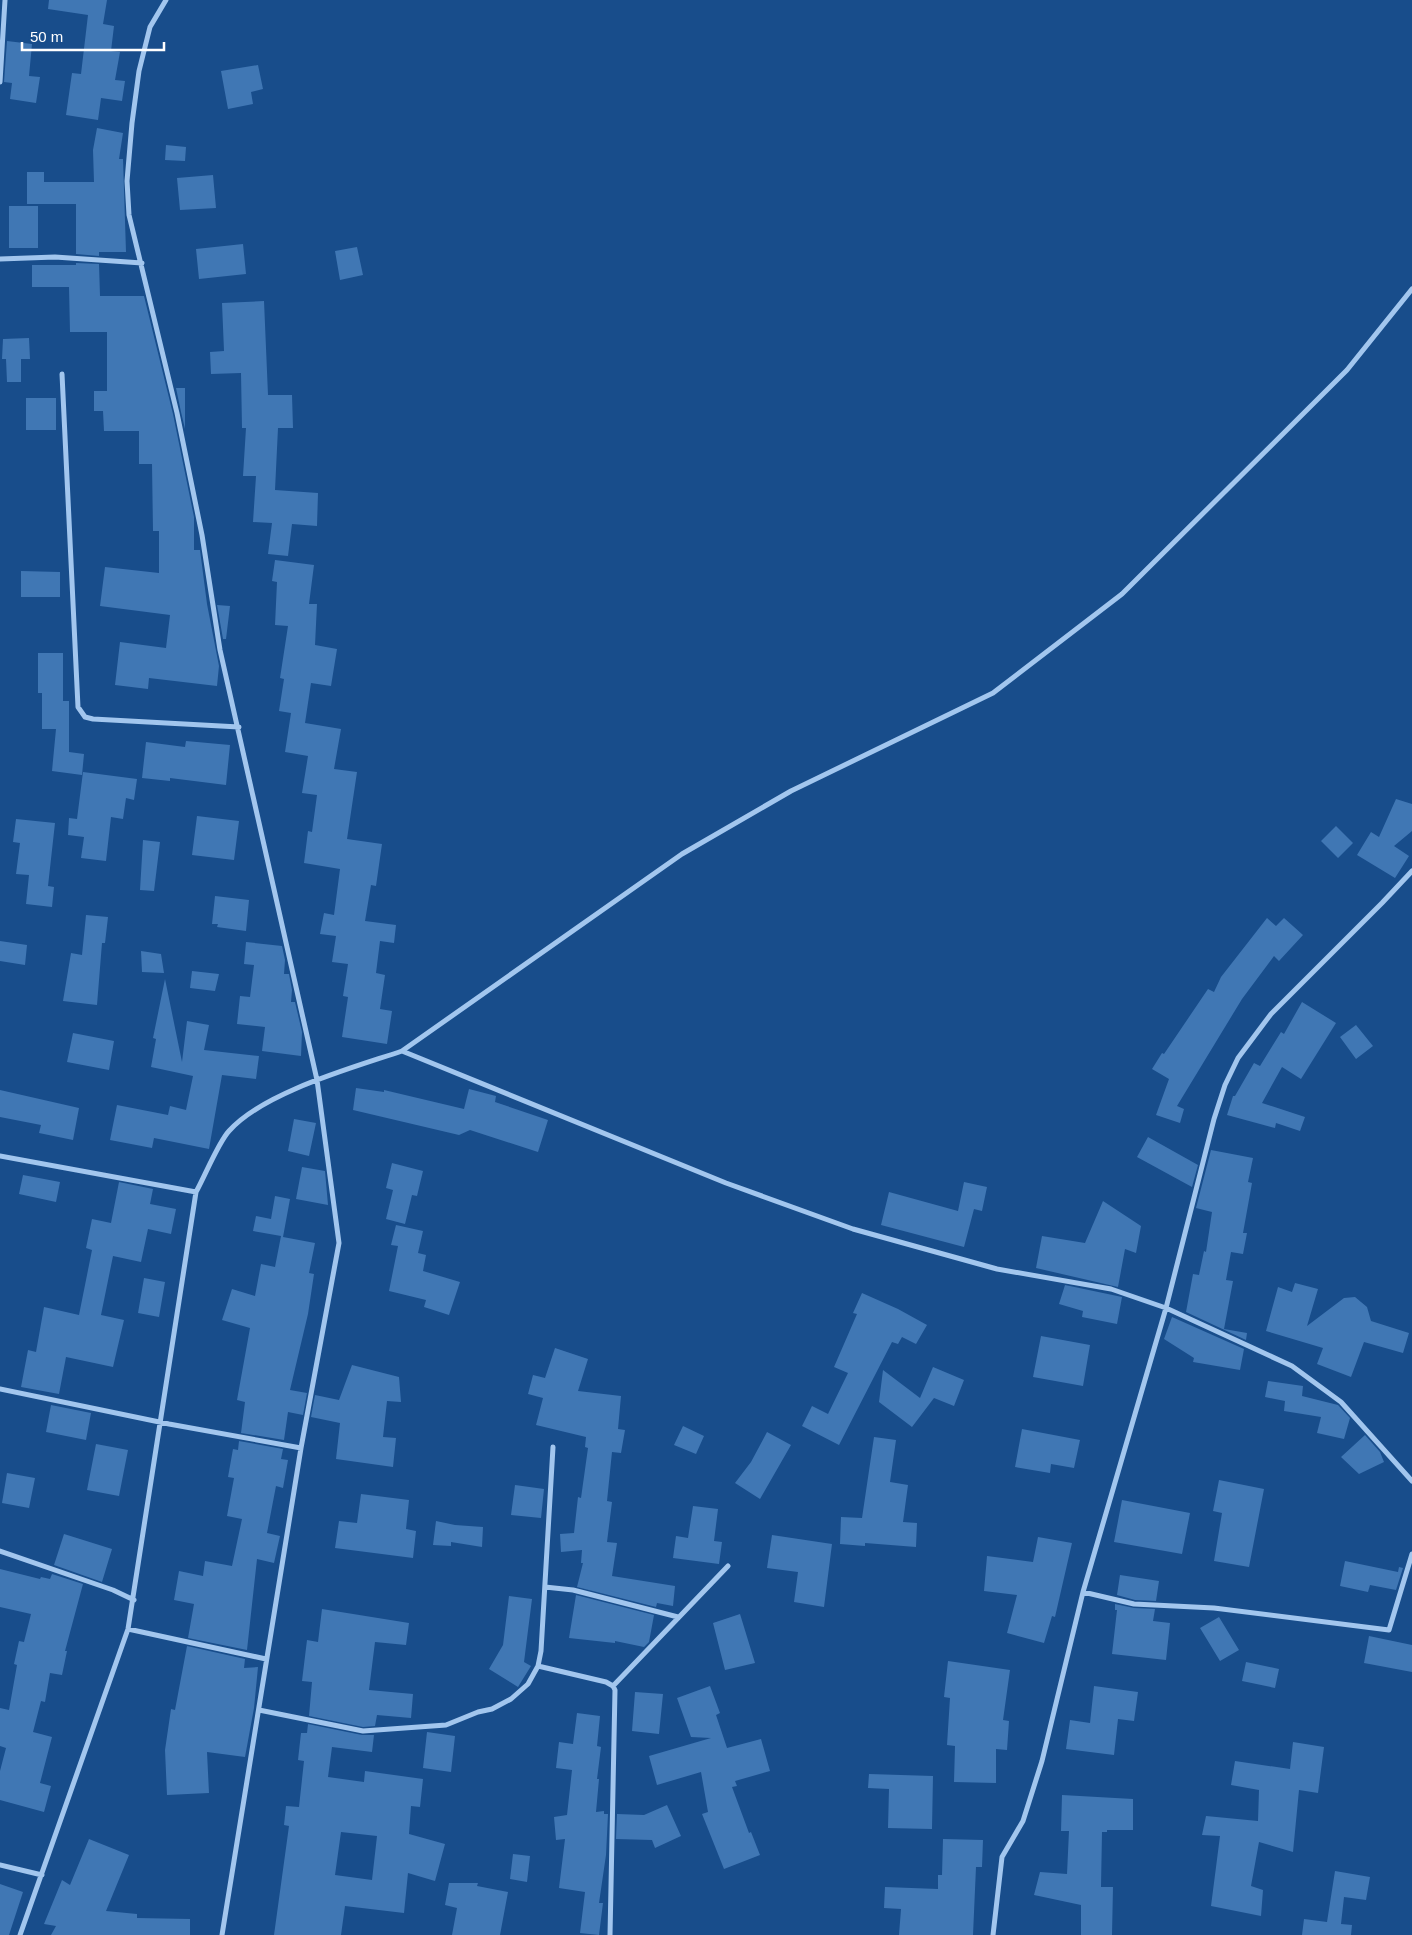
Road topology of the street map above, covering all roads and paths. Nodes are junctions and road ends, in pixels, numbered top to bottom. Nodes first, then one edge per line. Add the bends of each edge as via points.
1 (5, 0) edge
2 (166, 0) edge
3 (0, 82) edge
4 (0, 258) edge
5 (142, 263) junction
6 (1412, 289) edge
7 (62, 374) dead end
8 (239, 727) junction
9 (1412, 871) edge
10 (402, 1051) junction
11 (317, 1080) junction
12 (0, 1156) edge
13 (196, 1192) junction
14 (1166, 1308) junction
15 (0, 1389) edge
16 (160, 1422) junction
17 (553, 1447) dead end
18 (301, 1448) junction
19 (1412, 1481) edge
20 (0, 1552) edge
21 (1412, 1554) edge
22 (728, 1566) dead end
23 (545, 1587) junction
24 (1083, 1592) junction
25 (134, 1600) junction
26 (678, 1616) junction
27 (128, 1629) junction
28 (266, 1659) junction
29 (538, 1666) junction
30 (613, 1686) junction
31 (259, 1710) junction
32 (0, 1865) edge
33 (42, 1875) junction
34 (20, 1935) edge
35 (222, 1935) edge
36 (610, 1935) edge
37 (993, 1935) edge

1 - 3 street
2 - 5 street via 150,27 139,71 132,123 129,215
4 - 5 street via 54,257
5 - 8 street via 178,414 220,650
6 - 10 street via 1347,370 1122,594 993,693 791,791 682,854
7 - 8 street via 78,707 85,716 93,719
8 - 11 street
9 - 14 street via 1271,1014 1238,1058 1214,1118
10 - 11 street
10 - 14 street via 726,1183 853,1229 997,1269 1111,1289
11 - 13 street via 257,1108 228,1132
11 - 18 street via 338,1243
12 - 13 street
13 - 16 street
14 - 19 street via 1292,1366 1341,1402
14 - 24 street
15 - 16 street
16 - 18 street
16 - 25 street
17 - 23 street
18 - 28 street
20 - 25 street
21 - 24 street via 1389,1630 1214,1608 1134,1604
22 - 26 street
23 - 26 street via 574,1590
23 - 29 street
24 - 37 street via 1042,1761 1023,1821 1002,1857
25 - 27 street
26 - 30 street
27 - 28 street
27 - 33 street
28 - 31 street
29 - 30 street
29 - 31 street via 528,1684 511,1700 446,1725 364,1731
30 - 36 street via 616,1694
31 - 35 street
32 - 33 street
33 - 34 street

